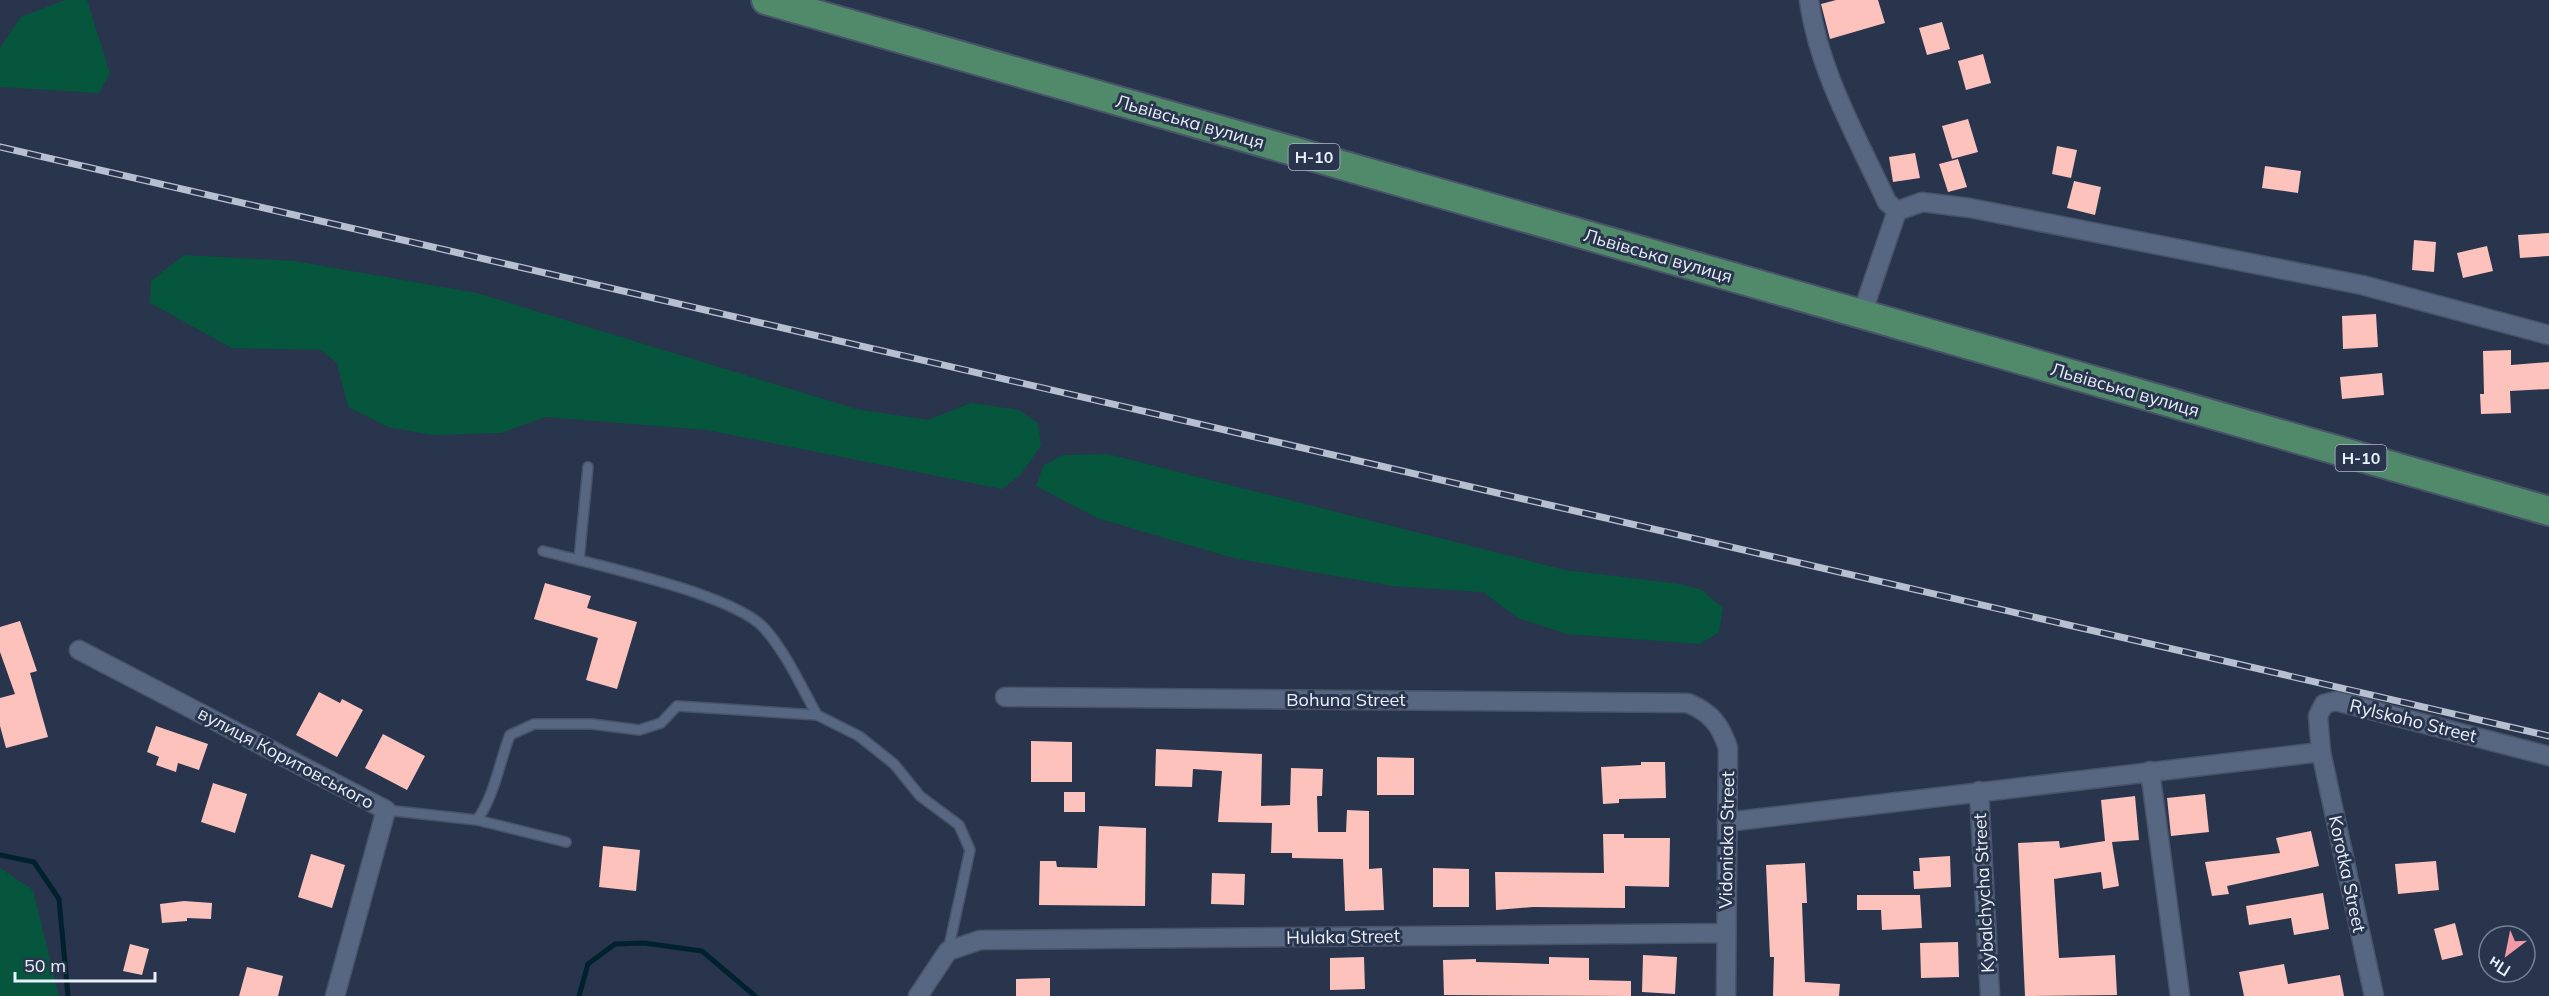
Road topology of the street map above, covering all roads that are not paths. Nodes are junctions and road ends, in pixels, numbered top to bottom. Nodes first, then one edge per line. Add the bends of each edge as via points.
1 (766, 0) edge
2 (1809, 0) edge
3 (1897, 211) junction
4 (1862, 314) junction
5 (2549, 335) edge
6 (588, 467) dead end
7 (2549, 511) edge
8 (543, 551) dead end
9 (579, 560) junction
10 (78, 650) dead end
11 (1005, 697) dead end
12 (1688, 703) joint
13 (817, 715) junction
14 (2321, 752) junction
15 (2549, 756) edge
16 (2150, 771) junction
17 (1978, 791) junction
18 (386, 810) junction
19 (477, 820) junction
20 (1727, 822) junction
21 (566, 842) dead end
22 (1726, 933) junction
23 (955, 949) junction
24 (335, 996) edge
25 (918, 996) edge
26 (1726, 996) edge
27 (1990, 996) edge
28 (2180, 996) edge
29 (2374, 996) edge

1 - 4 main road, Львівська вулиця / Н-10
2 - 3 street via 1814,34 1832,82 1887,202
3 - 4 street
3 - 5 street via 1922,202 1970,208 2362,285
4 - 7 main road, Львівська вулиця / Н-10
6 - 9 lane
8 - 9 lane
9 - 13 lane via 648,578 748,614 776,644
10 - 18 street, вулиця Коритовського
11 - 12 street, Bohuna Street
12 - 20 street, Vidoniaka Street via 1715,718 1728,748
13 - 19 lane via 677,706 661,723 639,730 592,724 534,724 510,735 490,803
13 - 23 lane via 859,736 894,764 920,796 959,825 966,836 970,850
14 - 15 street, Rylskoho Street via 2318,716 2324,704 2336,701
14 - 16 street
14 - 29 street, Korotka Street
16 - 17 street
16 - 28 street
17 - 20 street
17 - 27 street, Kybalchycha Street
18 - 19 lane
18 - 24 street, вулиця Коритовського
19 - 21 lane
20 - 22 street, Vidoniaka Street
22 - 23 street, Hulaka Street via 980,940
22 - 26 street, Vidoniaka Street
23 - 25 street

